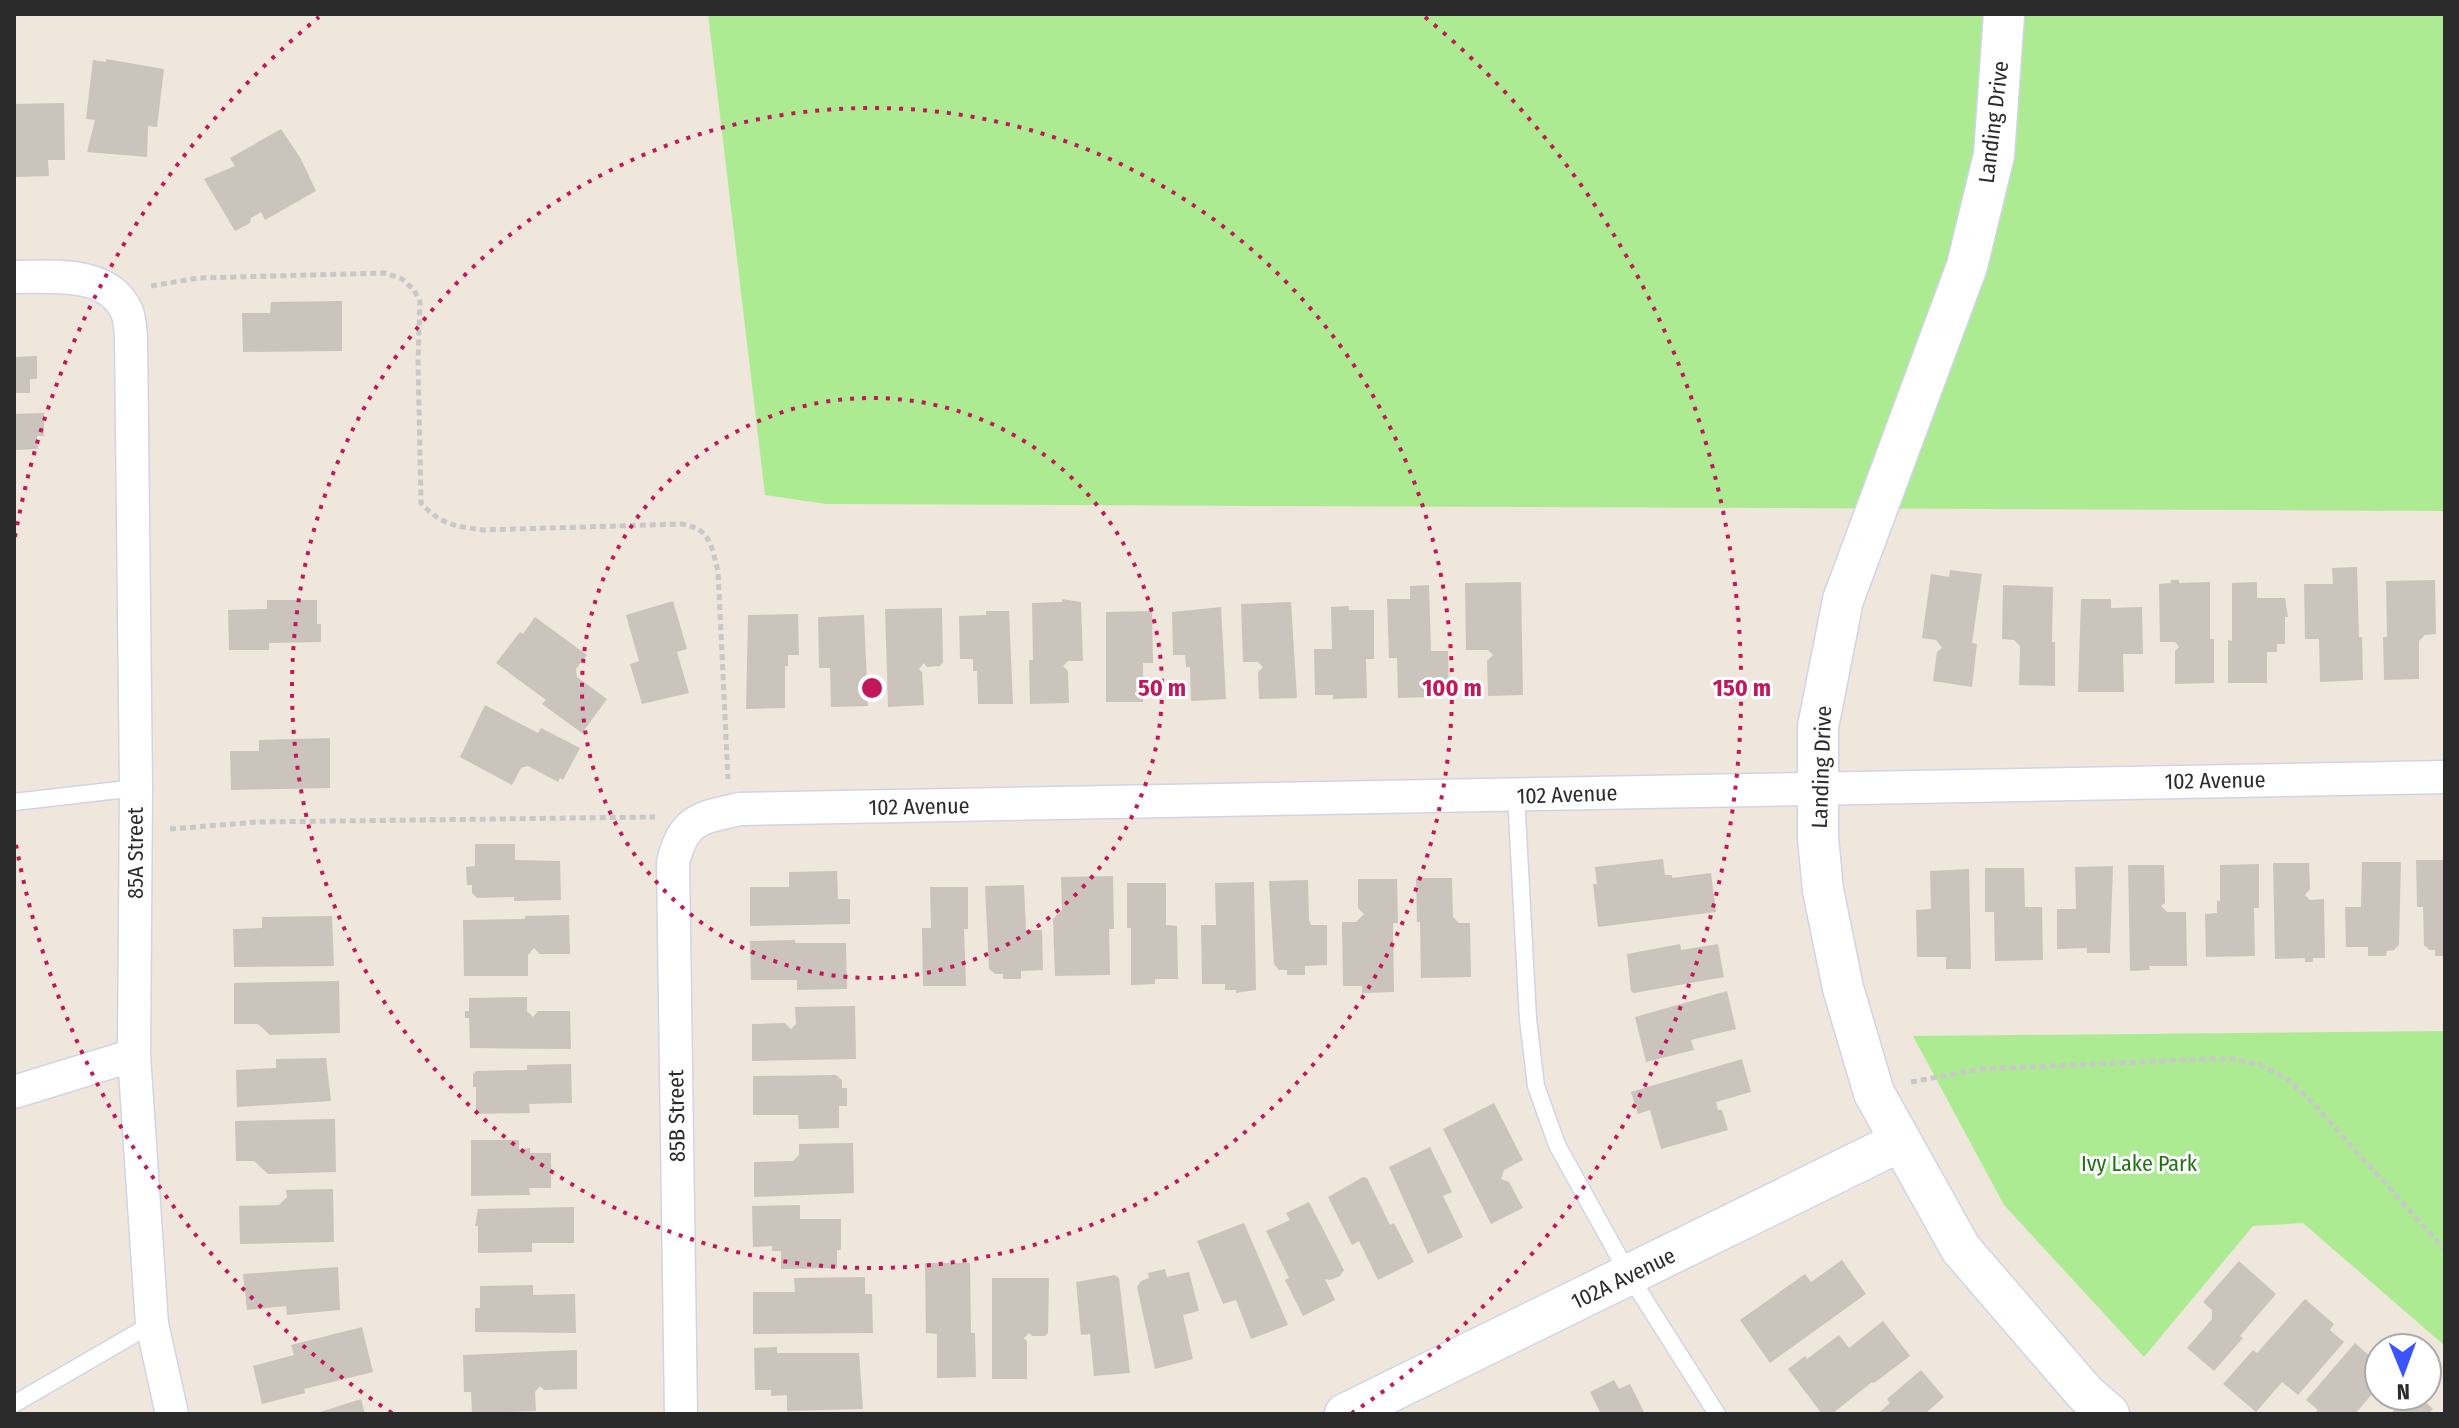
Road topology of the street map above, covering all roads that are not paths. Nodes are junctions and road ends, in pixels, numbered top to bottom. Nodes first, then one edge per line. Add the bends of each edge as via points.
1 (2004, 14) edge
2 (14, 277) edge
3 (2445, 777) edge
4 (1816, 787) junction
5 (136, 788) junction
6 (1516, 795) junction
7 (14, 802) edge
8 (691, 823) joint
9 (134, 1055) junction
10 (14, 1092) edge
11 (1901, 1141) junction
12 (1629, 1275) junction
13 (152, 1324) junction
14 (14, 1404) edge
15 (172, 1414) edge
16 (681, 1414) edge
17 (1345, 1414) edge
18 (1717, 1414) edge
19 (2109, 1414) edge

1 - 4 street, Landing Drive via 1994,155 1971,252 1843,600 1818,727
2 - 5 street, 85A Street via 90,281 115,292 128,313
3 - 4 street, 102 Avenue
4 - 6 street, 102 Avenue
4 - 11 street, Landing Drive via 1823,890 1843,988 1874,1093
5 - 7 lane
5 - 9 street, 85A Street
6 - 8 street, 102 Avenue via 729,812
6 - 12 lane via 1536,1086 1557,1145
8 - 16 street, 85B Street via 678,841 673,862
9 - 10 street
9 - 13 street, 85A Street
11 - 12 street, 102A Avenue
11 - 19 street, Landing Drive via 1961,1249
12 - 17 street, 102A Avenue
12 - 18 lane
13 - 14 lane
13 - 15 street, 85A Street

